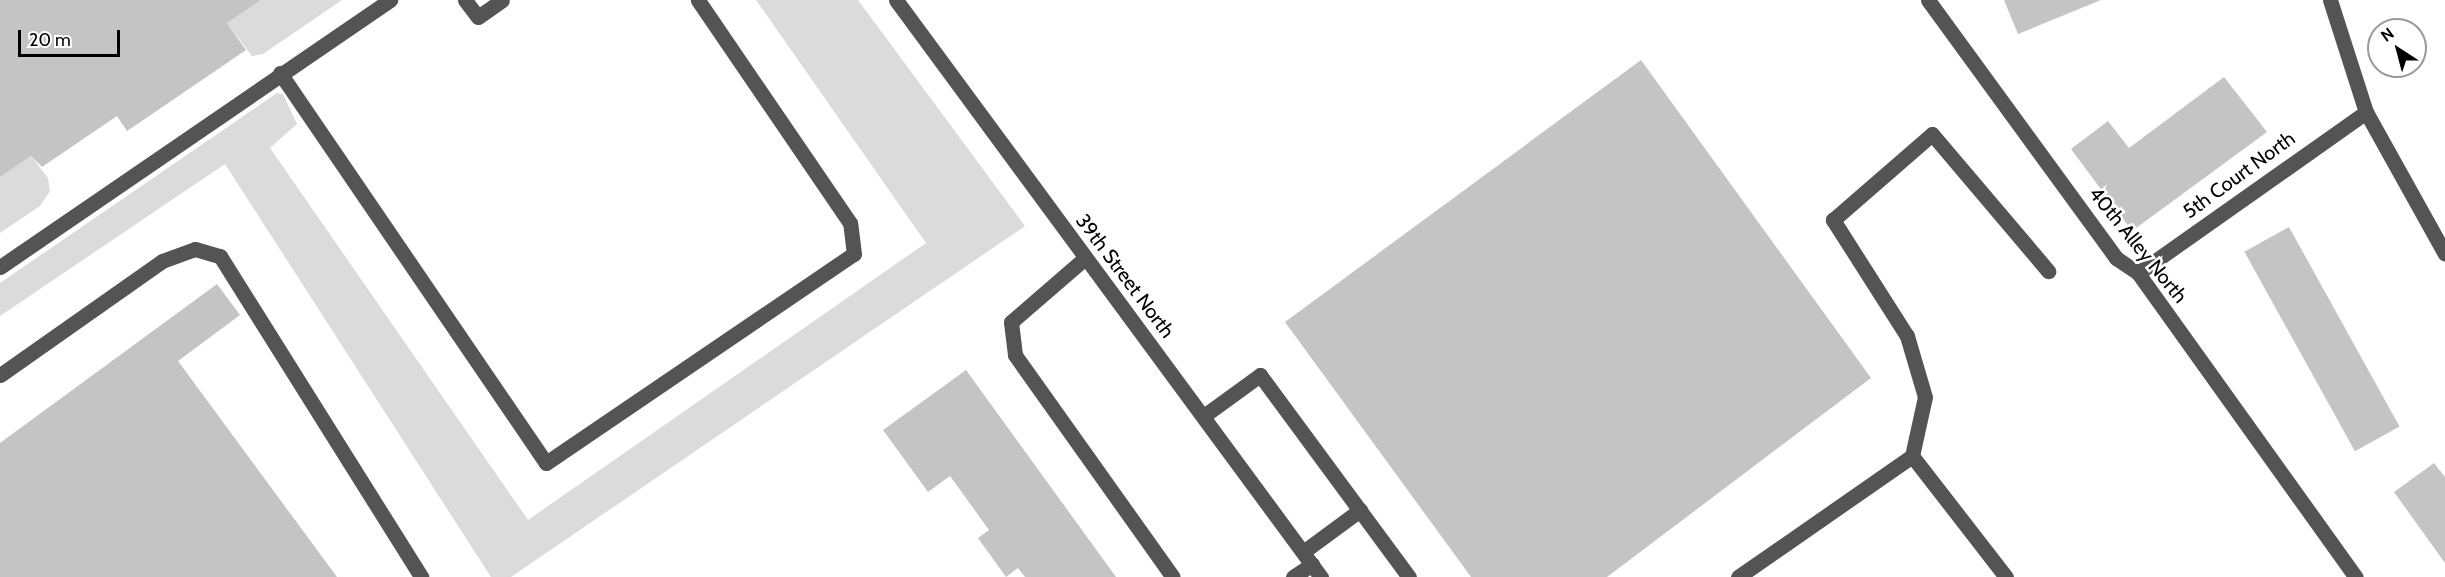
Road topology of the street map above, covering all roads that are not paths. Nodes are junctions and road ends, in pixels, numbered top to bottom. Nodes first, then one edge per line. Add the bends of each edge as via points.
1 (390, 0) edge
2 (465, 0) edge
3 (502, 0) edge
4 (698, 0) edge
5 (896, 0) edge
6 (1928, 0) edge
7 (2330, 0) edge
8 (280, 73) junction
9 (2366, 112) junction
10 (2445, 254) edge
11 (1085, 258) junction
12 (0, 267) edge
13 (2048, 271) dead end
14 (2138, 273) junction
15 (0, 375) edge
16 (1205, 415) junction
17 (1912, 456) junction
18 (1360, 510) junction
19 (1307, 558) junction
20 (422, 577) edge
21 (1173, 577) edge
22 (1293, 577) edge
23 (1321, 577) edge
24 (1409, 577) edge
25 (1738, 577) edge
26 (2006, 577) edge
27 (2356, 577) edge

1 - 8 street
2 - 3 street via 478,17
4 - 8 street via 850,223 854,254 546,463
5 - 11 street, 39th Street North
6 - 14 street, 40th Alley North via 2116,258
7 - 9 street
8 - 12 street
9 - 10 street
9 - 14 street, 5th Court North
11 - 16 street, 39th Street North
11 - 21 street via 1011,322 1015,355
13 - 17 street via 1932,134 1833,220 1907,336 1925,397
14 - 27 street, 40th Alley North
15 - 20 street via 162,261 195,249 220,256
16 - 18 street via 1260,375
16 - 19 street, 39th Street North
17 - 25 street
17 - 26 street via 1952,501
18 - 19 street
18 - 24 street
19 - 22 street
19 - 23 street, 39th Street North

